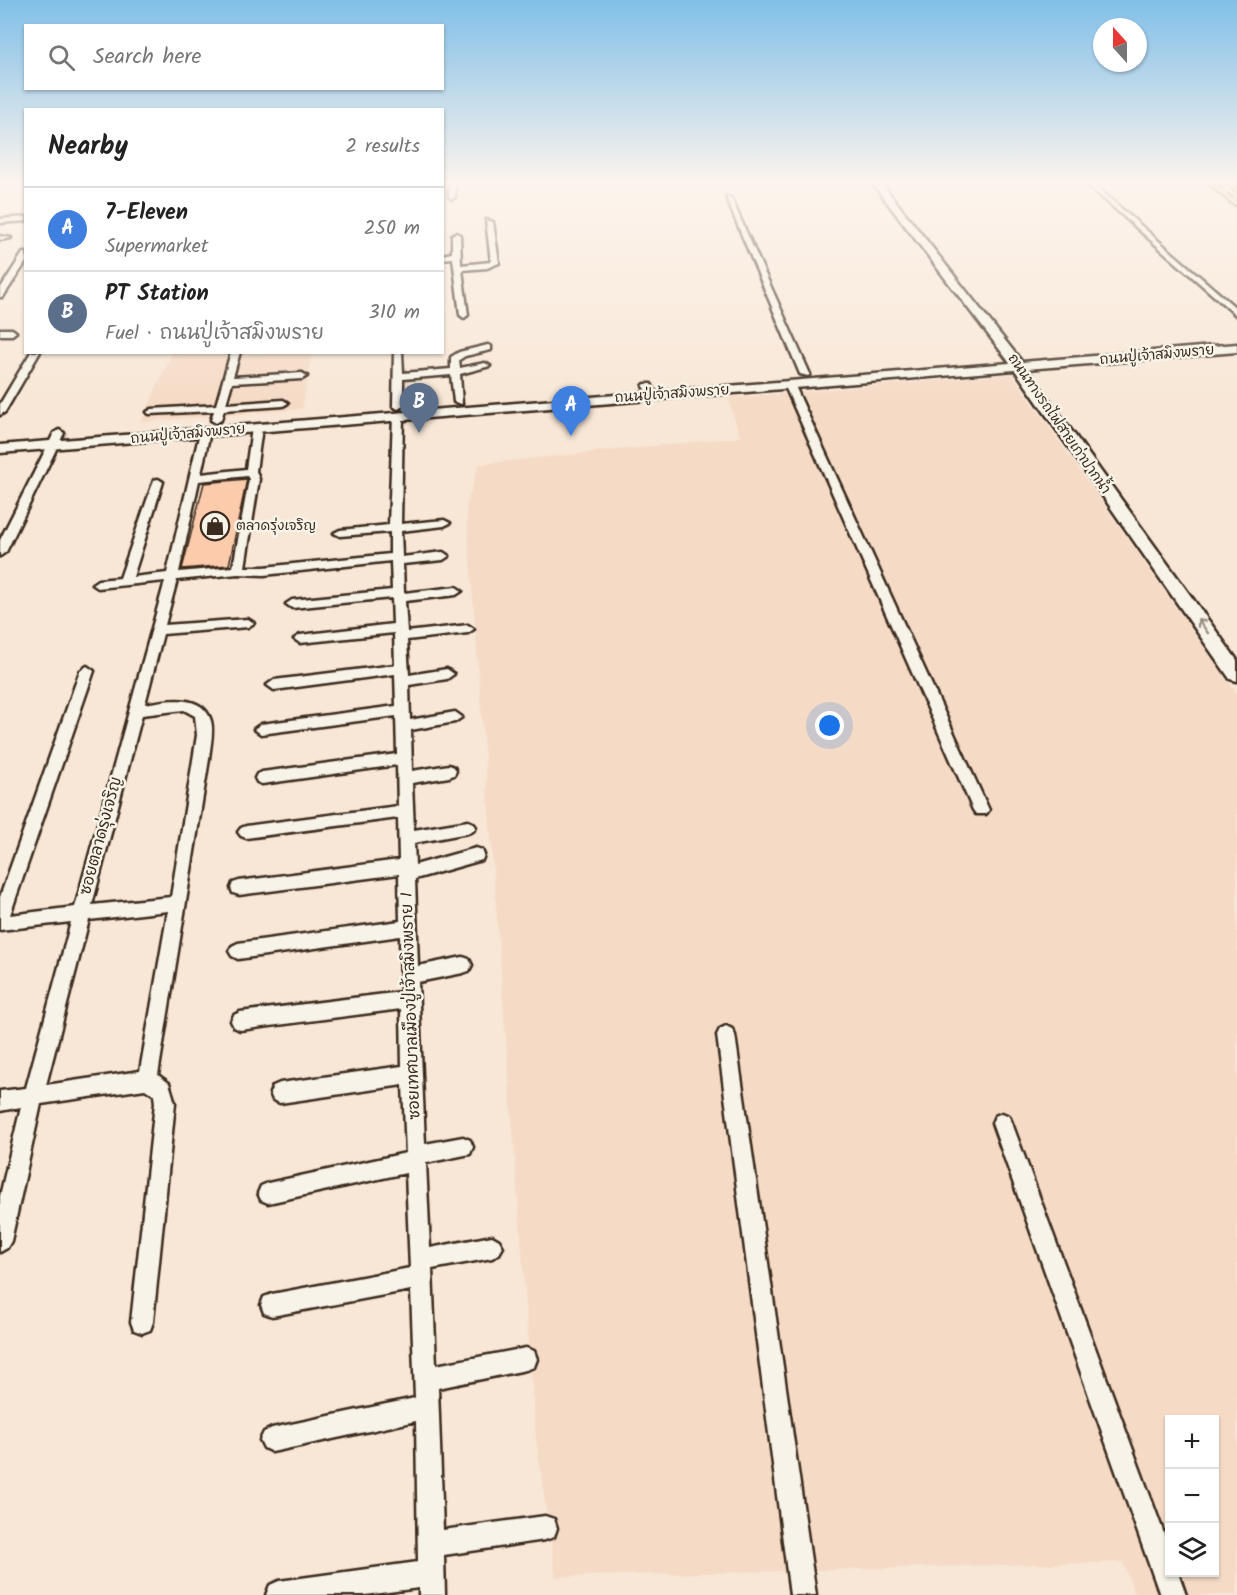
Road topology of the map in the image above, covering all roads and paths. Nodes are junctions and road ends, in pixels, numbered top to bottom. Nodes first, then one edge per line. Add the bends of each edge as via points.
1 (494, 254) edge
2 (753, 254) edge
3 (932, 254) edge
4 (1170, 254) edge
5 (456, 255) joint
6 (444, 256) edge
7 (24, 260) edge
8 (458, 268) junction
9 (0, 295) edge
10 (1237, 313) edge
11 (464, 315) dead end
12 (0, 332) edge
13 (12, 332) dead end
14 (1237, 339) edge
15 (488, 348) dead end
16 (1237, 348) edge
17 (35, 354) edge
18 (235, 354) edge
19 (398, 354) edge
20 (1016, 362) junction
21 (485, 366) dead end
22 (454, 372) junction
23 (805, 374) junction
24 (302, 376) dead end
25 (399, 376) junction
26 (227, 380) junction
27 (789, 384) junction
28 (650, 391) junction
29 (459, 402) junction
30 (283, 403) dead end
31 (398, 411) junction
32 (0, 412) edge
33 (152, 412) dead end
34 (218, 414) junction
35 (257, 428) junction
36 (205, 432) junction
37 (0, 438) edge
38 (57, 439) junction
39 (0, 450) edge
40 (251, 472) junction
41 (195, 478) junction
42 (158, 482) dead end
43 (444, 523) dead end
44 (395, 527) junction
45 (340, 533) dead end
46 (0, 552) edge
47 (443, 556) dead end
48 (396, 559) junction
49 (238, 570) junction
50 (172, 576) junction
51 (125, 580) junction
52 (98, 584) dead end
53 (456, 591) dead end
54 (398, 595) junction
55 (292, 604) dead end
56 (248, 623) dead end
57 (468, 629) dead end
58 (156, 630) junction
59 (400, 632) junction
60 (300, 639) dead end
61 (87, 671) dead end
62 (447, 674) dead end
63 (1237, 674) edge
64 (402, 675) junction
65 (274, 685) dead end
66 (136, 711) junction
67 (456, 717) dead end
68 (403, 718) junction
69 (261, 729) dead end
70 (404, 759) junction
71 (449, 771) dead end
72 (262, 778) dead end
73 (405, 778) junction
74 (981, 810) dead end
75 (406, 811) junction
76 (468, 827) dead end
77 (246, 832) dead end
78 (406, 838) junction
79 (476, 855) dead end
80 (407, 870) junction
81 (239, 888) dead end
82 (177, 903) junction
83 (80, 915) junction
84 (0, 922) edge
85 (409, 927) junction
86 (238, 951) dead end
87 (463, 964) dead end
88 (410, 976) junction
89 (411, 999) junction
90 (240, 1021) dead end
91 (726, 1035) dead end
92 (412, 1074) junction
93 (148, 1079) junction
94 (280, 1093) dead end
95 (33, 1097) junction
96 (0, 1101) edge
97 (1002, 1123) dead end
98 (463, 1147) dead end
99 (416, 1158) junction
100 (268, 1193) dead end
101 (0, 1241) edge
102 (492, 1247) dead end
103 (421, 1269) junction
104 (272, 1305) dead end
105 (142, 1322) dead end
106 (525, 1359) dead end
107 (426, 1379) junction
108 (427, 1407) junction
109 (272, 1440) dead end
110 (545, 1528) dead end
111 (431, 1544) junction
112 (432, 1584) edge
113 (279, 1594) edge
114 (802, 1595) edge
115 (1173, 1595) edge

1 - 8 street via 495,263
2 - 23 street
3 - 20 main road, ถนนทางรถไฟสายเก่าปากน้ำ
4 - 10 street
5 - 6 street
5 - 8 street
7 - 9 street
8 - 11 street
12 - 13 street
14 - 20 main road, ถนนปู่เจ้าสมิงพราย
15 - 22 street via 457,356
16 - 20 main road, ถนนปู่เจ้าสมิงพราย
17 - 32 street
18 - 26 street
19 - 25 street, ซอยเทศบาลเมืองปู่เจ้าสมิงพราย 1
20 - 23 main road, ถนนปู่เจ้าสมิงพราย
20 - 27 main road, ถนนปู่เจ้าสมิงพราย
63 -> 20 main road, ถนนทางรถไฟสายเก่าปากน้ำ
21 - 22 street
22 - 25 street
22 - 29 street
23 - 28 main road, ถนนปู่เจ้าสมิงพราย
24 - 26 street
25 - 31 street, ซอยเทศบาลเมืองปู่เจ้าสมิงพราย 1
26 - 34 street
27 - 28 main road, ถนนปู่เจ้าสมิงพราย
27 - 74 street
28 - 29 main road, ถนนปู่เจ้าสมิงพราย
28 - 31 main road, ถนนปู่เจ้าสมิงพราย
29 - 31 main road, ถนนปู่เจ้าสมิงพราย
30 - 34 street
31 - 34 main road, ถนนปู่เจ้าสมิงพราย
31 - 35 main road, ถนนปู่เจ้าสมิงพราย
31 - 44 street, ซอยเทศบาลเมืองปู่เจ้าสมิงพราย 1
33 - 34 street
34 - 38 main road, ถนนปู่เจ้าสมิงพราย
35 - 36 main road, ถนนปู่เจ้าสมิงพราย
35 - 40 street
36 - 38 main road, ถนนปู่เจ้าสมิงพราย
36 - 41 street, ซอยตลาดรุ่งเจริญ
37 - 38 main road, ถนนปู่เจ้าสมิงพราย
38 - 39 main road, ถนนปู่เจ้าสมิงพราย
38 - 46 street
40 - 41 street
40 - 49 street via 254,479
41 - 50 street, ซอยตลาดรุ่งเจริญ
42 - 51 street
43 - 44 street
44 - 45 street
44 - 48 street, ซอยเทศบาลเมืองปู่เจ้าสมิงพราย 1
47 - 48 street
48 - 49 street
48 - 54 street, ซอยเทศบาลเมืองปู่เจ้าสมิงพราย 1
49 - 50 street
50 - 51 street
50 - 58 street, ซอยตลาดรุ่งเจริญ
51 - 52 street
53 - 54 street
54 - 55 street
54 - 59 street, ซอยเทศบาลเมืองปู่เจ้าสมิงพราย 1
56 - 58 street
57 - 59 street
58 - 66 street, ซอยตลาดรุ่งเจริญ
59 - 60 street
59 - 64 street, ซอยเทศบาลเมืองปู่เจ้าสมิงพราย 1
61 - 84 street
62 - 64 street
64 - 65 street
64 - 68 street, ซอยเทศบาลเมืองปู่เจ้าสมิงพราย 1
66 - 82 street via 184,706 195,709 204,720 202,759
66 - 83 street, ซอยตลาดรุ่งเจริญ
67 - 68 street
68 - 69 street
68 - 70 street, ซอยเทศบาลเมืองปู่เจ้าสมิงพราย 1
70 - 72 street
70 - 73 street, ซอยเทศบาลเมืองปู่เจ้าสมิงพราย 1
71 - 73 street
73 - 75 street, ซอยเทศบาลเมืองปู่เจ้าสมิงพราย 1
75 - 77 street
75 - 78 street, ซอยเทศบาลเมืองปู่เจ้าสมิงพราย 1
76 - 78 street
78 - 80 street, ซอยเทศบาลเมืองปู่เจ้าสมิงพราย 1
79 - 80 street
80 - 81 street
80 - 85 street, ซอยเทศบาลเมืองปู่เจ้าสมิงพราย 1
82 - 83 street
82 - 93 street
83 - 84 street
83 - 95 street, ซอยตลาดรุ่งเจริญ
85 - 86 street
85 - 88 street, ซอยเทศบาลเมืองปู่เจ้าสมิงพราย 1
87 - 88 street
88 - 89 street, ซอยเทศบาลเมืองปู่เจ้าสมิงพราย 1
89 - 90 street
89 - 92 street, ซอยเทศบาลเมืองปู่เจ้าสมิงพราย 1
91 - 114 street
92 - 94 street
92 - 99 street, ซอยเทศบาลเมืองปู่เจ้าสมิงพราย 1
93 - 95 street
93 - 105 street via 162,1090 165,1103
95 - 96 street
95 - 101 street, ซอยตลาดรุ่งเจริญ
97 - 115 street
98 - 99 street
99 - 100 street
99 - 103 street, ซอยเทศบาลเมืองปู่เจ้าสมิงพราย 1
102 - 103 street
103 - 104 street
103 - 107 street, ซอยเทศบาลเมืองปู่เจ้าสมิงพราย 1
106 - 107 street
107 - 108 street, ซอยเทศบาลเมืองปู่เจ้าสมิงพราย 1
108 - 109 street
108 - 111 street, ซอยเทศบาลเมืองปู่เจ้าสมิงพราย 1
110 - 111 street
111 - 112 street, ซอยเทศบาลเมืองปู่เจ้าสมิงพราย 1
112 - 113 street

